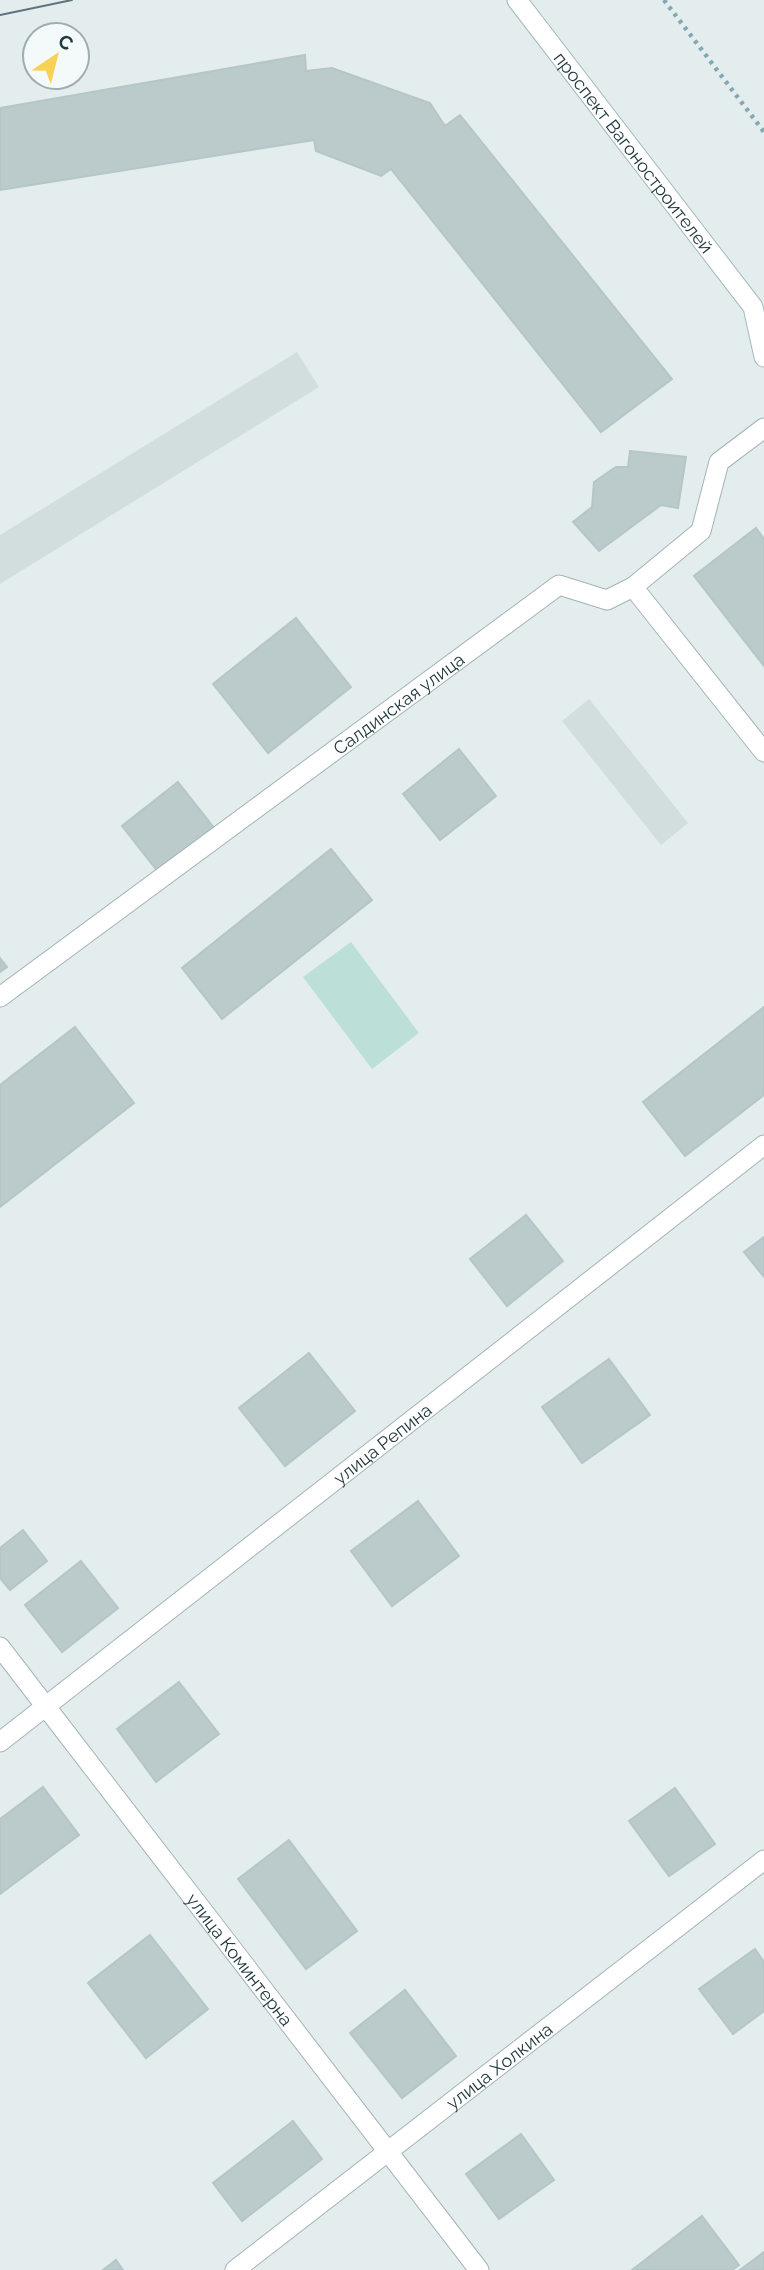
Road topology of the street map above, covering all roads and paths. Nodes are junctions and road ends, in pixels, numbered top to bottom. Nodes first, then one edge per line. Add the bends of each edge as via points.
1 (517, 0) edge
2 (664, 0) edge
3 (764, 132) edge
4 (758, 309) edge
5 (764, 358) edge
6 (764, 428) edge
7 (633, 587) junction
8 (764, 752) edge
9 (0, 997) edge
10 (764, 1145) edge
11 (0, 1647) edge
12 (46, 1707) junction
13 (0, 1742) edge
14 (764, 1860) edge
15 (388, 2152) junction
16 (235, 2270) edge
17 (479, 2270) edge

1 - 4 street, проспект Вагоностроителей
2 - 3 path
4 - 5 street, проспект Вагоностроителей
6 - 7 street, Салдинская улица via 719,462 701,531
7 - 8 street
7 - 9 street, Салдинская улица via 607,600 559,585
10 - 12 street, улица Репина
11 - 12 street, улица Коминтерна
12 - 13 street, улица Репина
12 - 15 street, улица Коминтерна
14 - 15 street, улица Холкина
15 - 16 street, улица Холкина
15 - 17 street, улица Коминтерна

